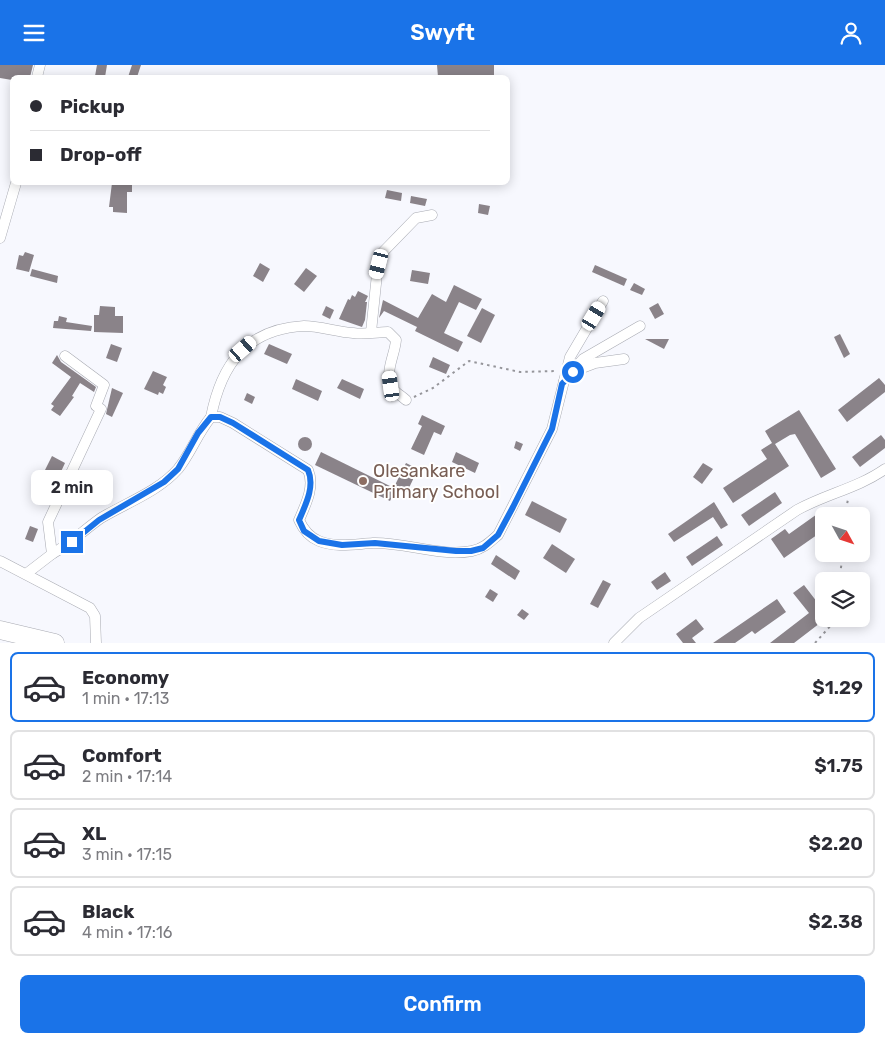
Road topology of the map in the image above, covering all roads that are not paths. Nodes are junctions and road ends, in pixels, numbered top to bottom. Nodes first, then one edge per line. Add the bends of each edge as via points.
1 (15, 185) edge
2 (432, 215) dead end
3 (0, 238) edge
4 (603, 301) dead end
5 (640, 326) dead end
6 (371, 332) junction
7 (65, 356) dead end
8 (624, 359) dead end
9 (570, 370) junction
10 (406, 400) road end
11 (211, 417) junction
12 (885, 469) edge
13 (52, 555) junction
14 (0, 561) edge
15 (26, 574) junction
16 (0, 630) edge
17 (55, 643) edge
18 (96, 643) edge
19 (614, 643) edge

1 - 3 street
2 - 6 street via 416,218 382,253 376,274
4 - 9 street via 570,357
5 - 9 street
6 - 10 street via 388,332 396,340 389,368 391,386
6 - 11 street via 355,334 304,326 274,331 251,342 235,357 221,381
7 - 13 street via 104,385 96,406 101,409 100,415 48,522
8 - 9 street
9 - 11 street via 562,384 552,429 498,535 483,548 471,551 319,541 304,531 299,520 312,479 308,470 233,423
11 - 13 street via 178,469 164,482 99,520
12 - 19 street via 849,489 797,510 639,618
13 - 15 street
14 - 15 street
15 - 18 street via 90,609 95,616
16 - 17 highway

